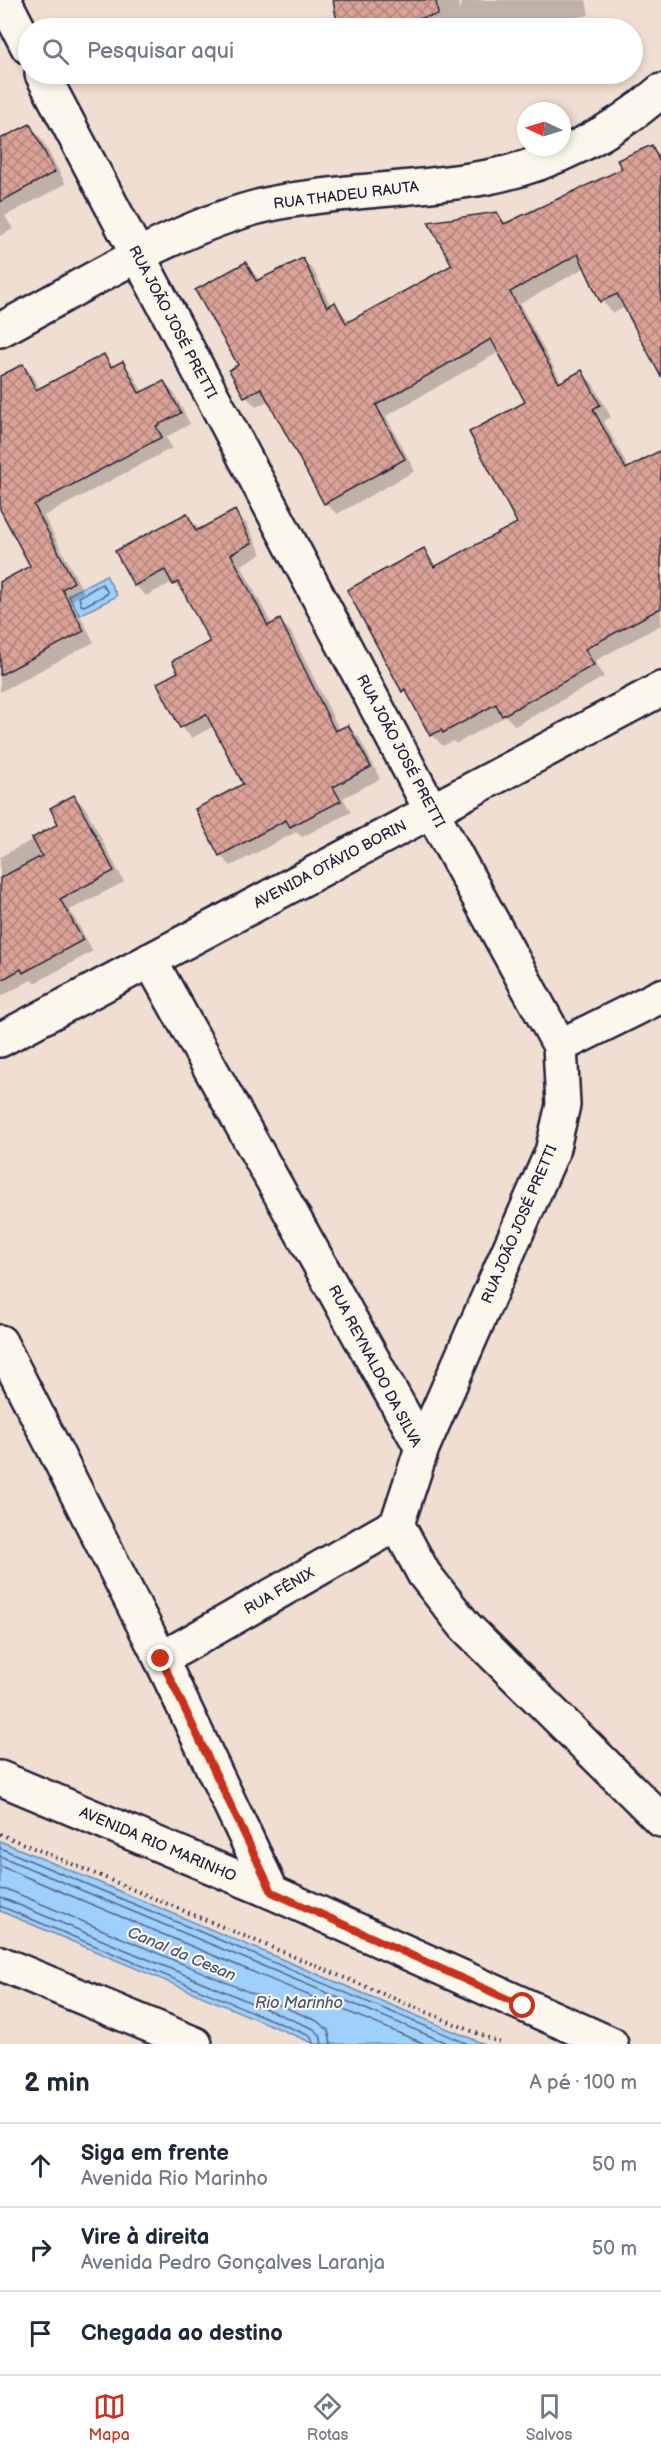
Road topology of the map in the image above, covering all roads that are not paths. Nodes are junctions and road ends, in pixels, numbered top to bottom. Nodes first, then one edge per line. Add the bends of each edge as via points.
1 (4, 0) edge
2 (18, 27) edge
3 (47, 84) edge
4 (661, 91) edge
5 (139, 256) junction
6 (0, 330) edge
7 (661, 689) edge
8 (431, 810) junction
9 (150, 960) junction
10 (661, 996) edge
11 (0, 1040) edge
12 (560, 1046) junction
13 (0, 1341) edge
14 (422, 1448) junction
15 (397, 1524) junction
16 (161, 1659) junction
17 (0, 1778) edge
18 (661, 1821) edge
19 (272, 1892) junction
20 (0, 1963) edge
21 (195, 2044) edge
22 (611, 2044) edge

1 - 2 street
3 - 5 street, RUA JOÃO JOSÉ PRETTI
4 - 5 street, RUA THADEU RAUTA via 608,130 562,154 514,171 464,181 274,204 213,222
5 - 6 street, RUA THADEU RAUTA
5 - 8 street, RUA JOÃO JOSÉ PRETTI
7 - 8 street, AVENIDA OTÁVIO BORIN
8 - 9 street, AVENIDA OTÁVIO BORIN
8 - 12 street, RUA JOÃO JOSÉ PRETTI
9 - 11 street, AVENIDA OTÁVIO BORIN
9 - 14 street, RUA REYNALDO DA SILVA
10 - 12 street
12 - 14 street, RUA JOÃO JOSÉ PRETTI via 563,1105 552,1152
13 - 16 street
14 - 15 street, RUA REYNALDO DA SILVA
15 - 16 street, RUA FÊNIX
15 - 18 street via 424,1574 465,1626
16 - 19 street
17 - 19 street, AVENIDA RIO MARINHO
19 - 22 street, AVENIDA RIO MARINHO
20 - 21 street

